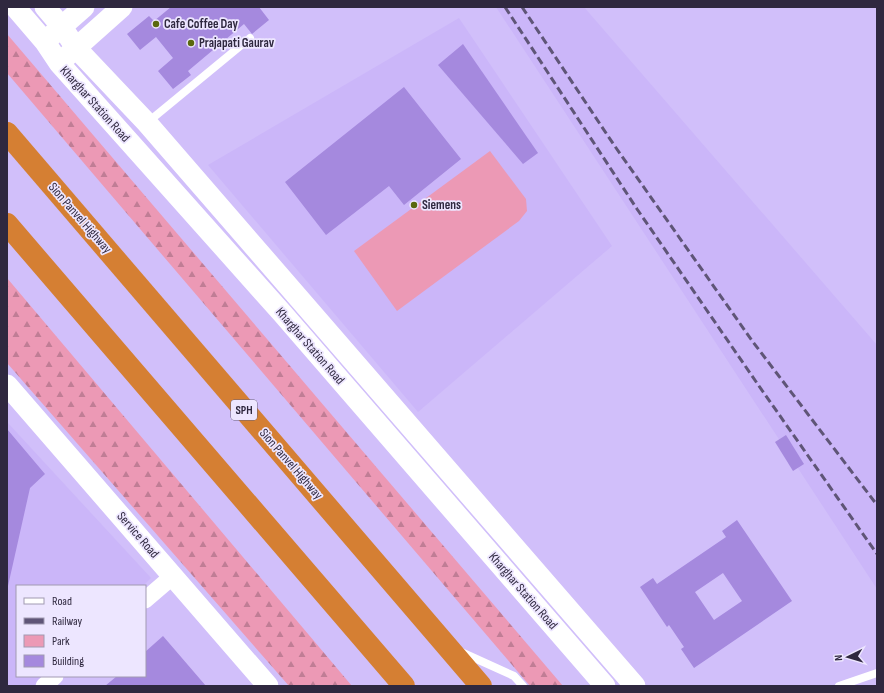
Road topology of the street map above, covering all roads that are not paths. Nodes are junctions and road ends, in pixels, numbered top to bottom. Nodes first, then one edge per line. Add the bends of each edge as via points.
1 (15, 7) edge
2 (45, 7) edge
3 (84, 7) edge
4 (122, 7) edge
5 (62, 27) junction
6 (250, 38) dead end
7 (45, 42) junction
8 (76, 48) junction
9 (59, 63) junction
10 (147, 122) junction
11 (7, 133) edge
12 (7, 224) edge
13 (300, 299) junction
14 (282, 313) junction
15 (7, 385) edge
16 (173, 576) junction
17 (146, 599) edge
18 (447, 646) junction
19 (877, 673) edge
20 (54, 677) edge
21 (392, 677) edge
22 (44, 686) edge
23 (268, 686) edge
24 (481, 686) edge
25 (523, 686) edge
26 (605, 686) edge
27 (635, 686) edge
28 (839, 686) edge

1 - 7 street, Kharghar Station Road
2 - 5 street, Kharghar Station Road
3 - 5 street
4 - 8 street
5 - 7 street
5 - 8 street, Kharghar Station Road
6 - 10 lane
7 - 9 street, Kharghar Station Road
8 - 9 street
8 - 10 street, Kharghar Station Road
9 - 14 street, Kharghar Station Road
10 - 13 street, Kharghar Station Road
11 - 18 highway, Sion Panvel Highway / SPH
12 - 21 highway
13 - 14 street
13 - 27 street, Kharghar Station Road
14 - 26 street, Kharghar Station Road
15 - 16 street, Service Road
16 - 17 street
16 - 23 street, Service Road
18 - 24 highway, Sion Panvel Highway / SPH
18 - 25 lane via 514,676
19 - 28 lane
20 - 22 street

